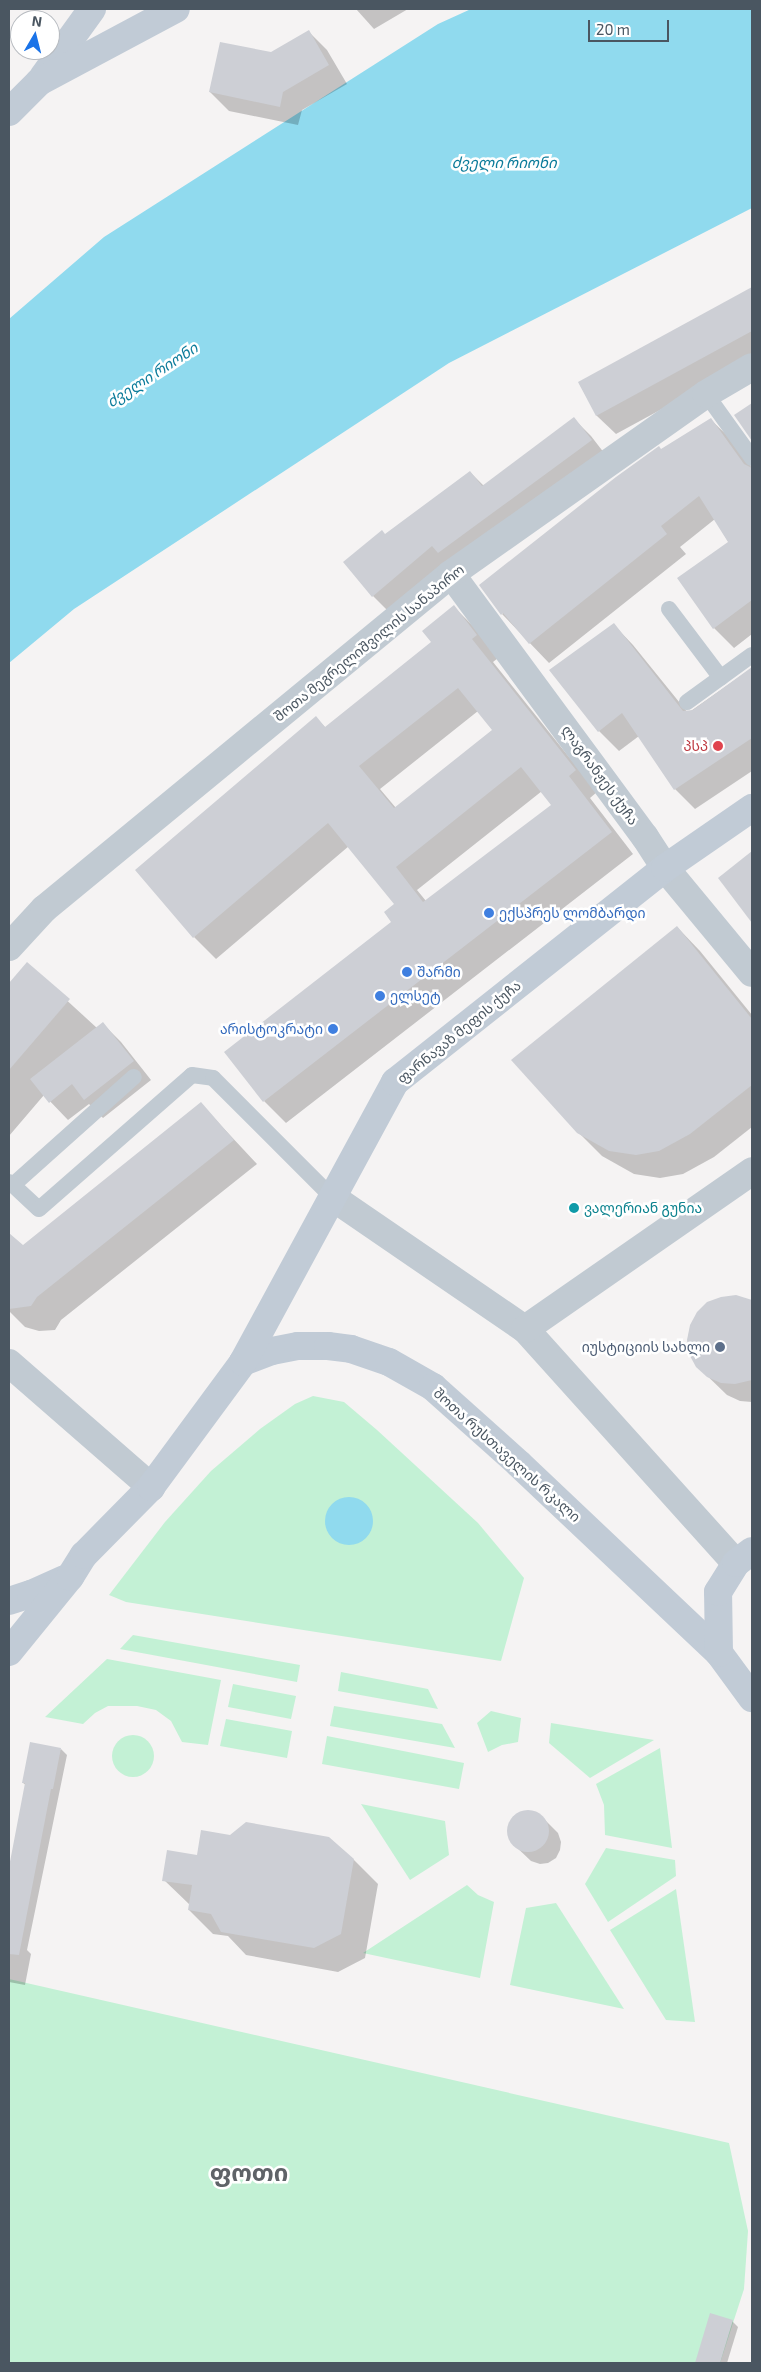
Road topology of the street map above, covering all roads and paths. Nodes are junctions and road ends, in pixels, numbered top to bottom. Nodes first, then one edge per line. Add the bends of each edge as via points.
1 (92, 9) edge
2 (176, 9) edge
3 (39, 82) junction
4 (9, 112) edge
5 (752, 367) edge
6 (706, 394) junction
7 (752, 458) edge
8 (451, 574) junction
9 (669, 609) dead end
10 (752, 655) edge
11 (720, 678) junction
12 (687, 702) dead end
13 (752, 808) edge
14 (665, 868) junction
15 (9, 947) edge
16 (752, 973) edge
17 (134, 1077) dead end
18 (752, 1172) edge
19 (11, 1183) edge
20 (332, 1197) junction
21 (525, 1329) junction
22 (243, 1362) junction
23 (9, 1363) edge
24 (151, 1487) junction
25 (744, 1557) edge
26 (70, 1577) junction
27 (9, 1601) edge
28 (9, 1652) edge
29 (719, 1653) junction
30 (752, 1698) edge

1 - 3 main road
2 - 3 main road
3 - 4 main road
5 - 6 street, შოთა მეგრელიშვილის სანაპირო
6 - 7 lane
6 - 8 street, შოთა მეგრელიშვილის სანაპირო
8 - 14 street, ლაგრანჟეს ქუჩა
8 - 15 street, შოთა მეგრელიშვილის სანაპირო via 44,909
9 - 11 lane
10 - 11 lane
11 - 12 lane
13 - 14 main road, ფარნავაზ მეფის ქუჩა
14 - 16 street, ლაგრანჟეს ქუჩა
14 - 20 main road, ფარნავაზ მეფის ქუჩა via 395,1082
17 - 19 lane
18 - 21 street
19 - 20 lane via 40,1209 192,1075 212,1078
20 - 21 street
20 - 22 main road, ფარნავაზ მეფის ქუჩა
21 - 25 street
22 - 24 main road
22 - 29 main road, შოთა რუსთაველის რკალი via 298,1346 351,1349 389,1362 433,1387
23 - 24 street
24 - 26 main road via 84,1555
25 - 29 main road via 718,1592
26 - 27 main road
26 - 28 main road
29 - 30 main road, შოთა რუსთაველის რკალი

